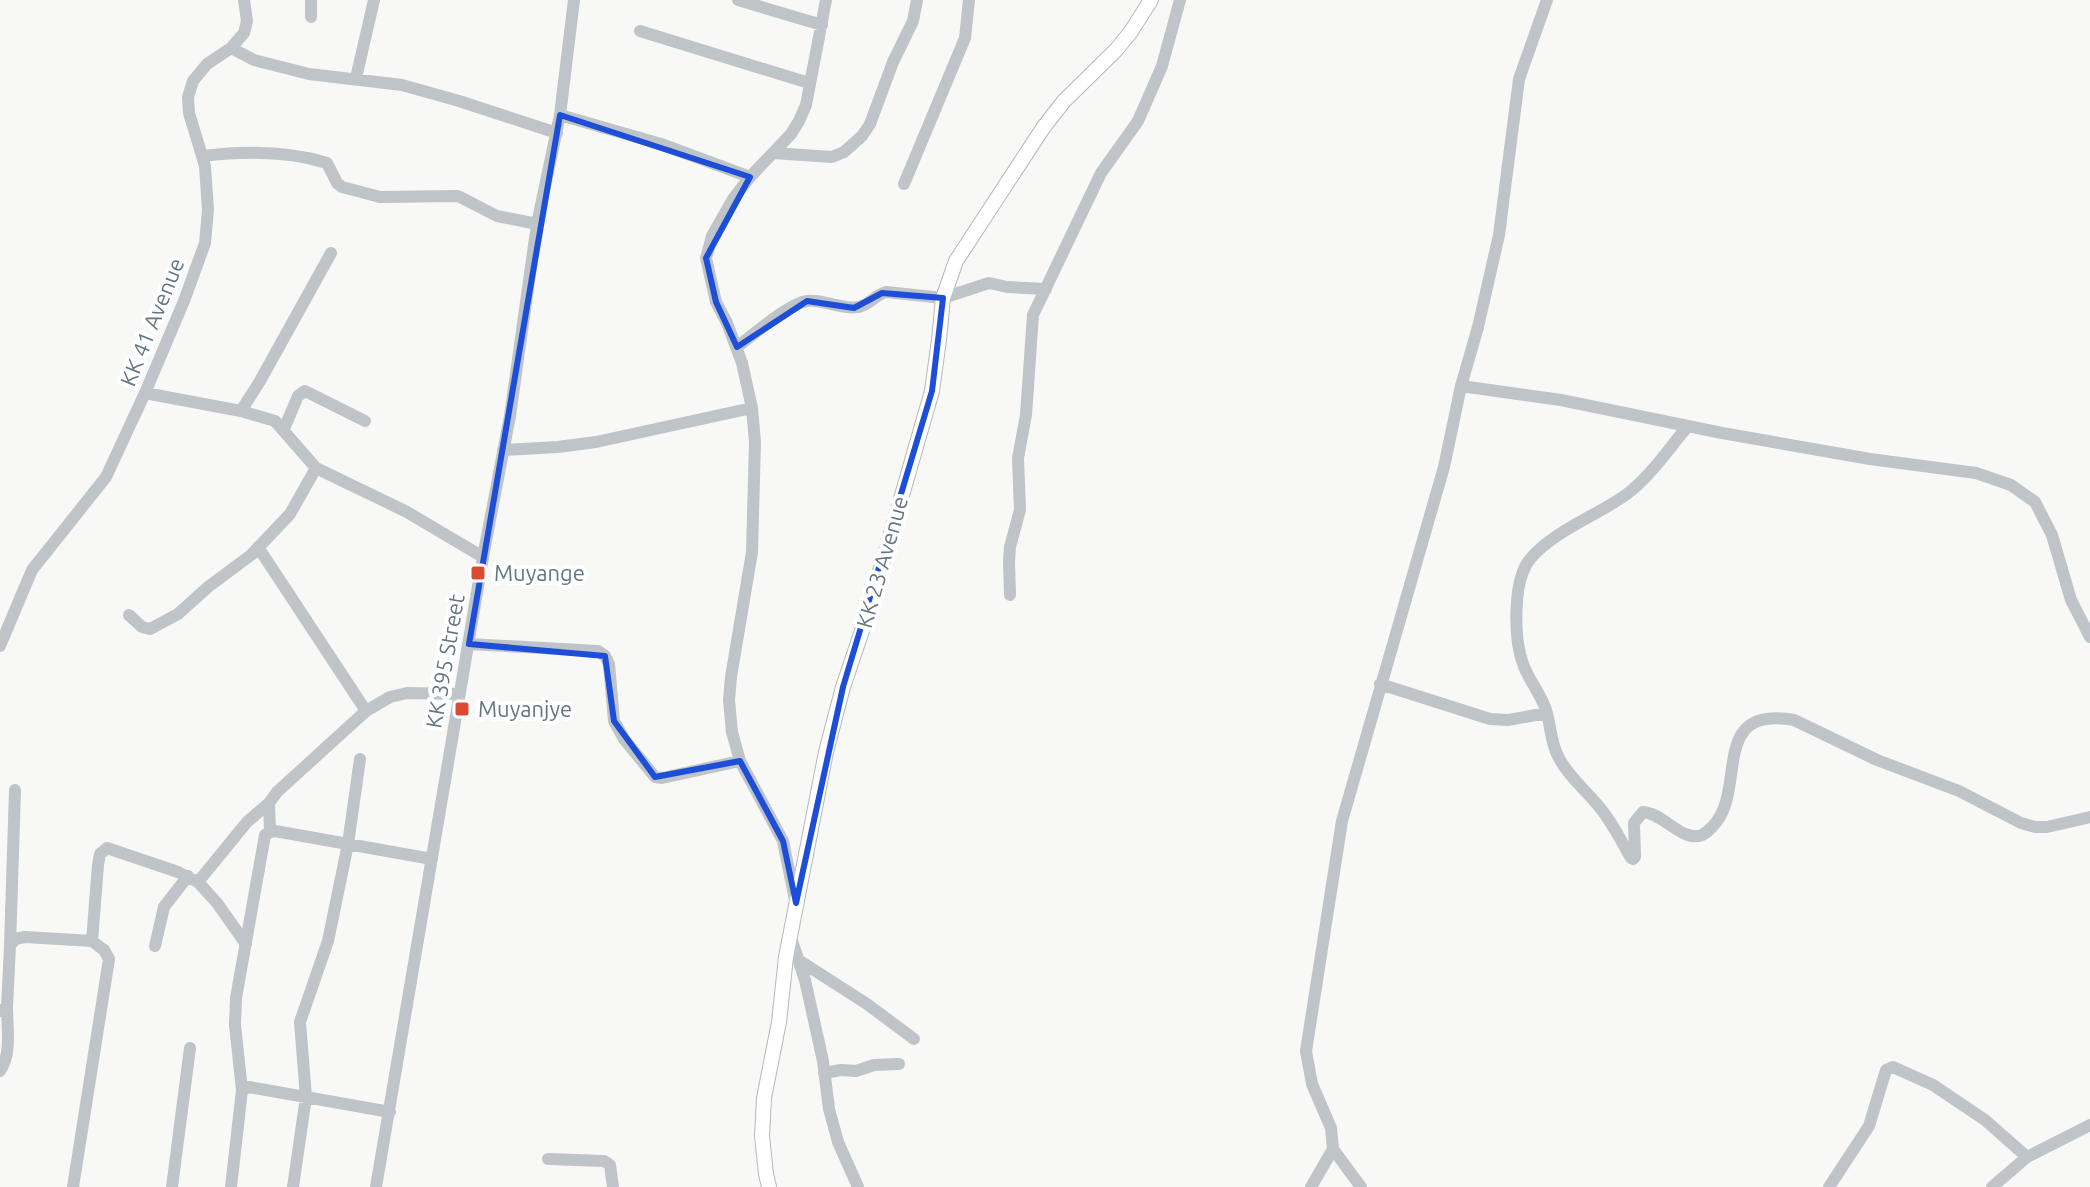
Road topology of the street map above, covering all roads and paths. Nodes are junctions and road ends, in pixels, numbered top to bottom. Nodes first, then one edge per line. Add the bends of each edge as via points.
1 (244, 0) edge
2 (311, 0) edge
3 (374, 0) edge
4 (574, 0) edge
5 (738, 0) edge
6 (826, 0) edge
7 (917, 0) edge
8 (969, 0) edge
9 (1151, 0) edge
10 (1180, 0) edge
11 (1547, 0) edge
12 (311, 17) dead end
13 (822, 25) junction
14 (640, 31) dead end
15 (231, 48) junction
16 (356, 78) junction
17 (809, 83) junction
18 (560, 115) junction
19 (557, 133) junction
20 (773, 153) junction
21 (202, 156) junction
22 (750, 177) junction
23 (904, 184) dead end
24 (537, 224) junction
25 (331, 253) dead end
26 (1046, 289) junction
27 (943, 298) junction
28 (737, 347) junction
29 (1461, 386) junction
30 (145, 393) junction
31 (752, 408) junction
32 (241, 411) junction
33 (365, 421) dead end
34 (1688, 426) junction
35 (284, 429) junction
36 (503, 450) junction
37 (316, 468) junction
38 (258, 547) junction
39 (483, 557) junction
40 (1010, 595) dead end
41 (129, 615) dead end
42 (2090, 637) edge
43 (469, 644) junction
44 (0, 646) edge
45 (1380, 684) junction
46 (460, 694) junction
47 (366, 711) junction
48 (1547, 713) junction
49 (360, 759) dead end
50 (740, 761) junction
51 (15, 790) dead end
52 (269, 803) junction
53 (2090, 817) edge
54 (270, 832) junction
55 (348, 844) junction
56 (432, 859) junction
57 (193, 879) junction
58 (796, 903) junction
59 (790, 935) junction
60 (92, 941) junction
61 (246, 944) junction
62 (10, 946) junction
63 (155, 946) dead end
64 (800, 961) junction
65 (4, 1009) edge
66 (914, 1039) dead end
67 (190, 1048) dead end
68 (899, 1064) dead end
69 (0, 1071) edge
70 (824, 1073) junction
71 (242, 1090) junction
72 (306, 1097) junction
73 (390, 1112) junction
74 (2090, 1125) edge
75 (1333, 1149) junction
76 (2027, 1157) junction
77 (548, 1159) dead end
78 (73, 1187) edge
79 (172, 1187) edge
80 (231, 1187) edge
81 (293, 1187) edge
82 (376, 1187) edge
83 (613, 1187) edge
84 (769, 1187) edge
85 (858, 1187) edge
86 (1311, 1187) edge
87 (1361, 1187) edge
88 (1829, 1187) edge
89 (1992, 1187) edge

1 - 15 street, KK 41 Avenue via 244,33
2 - 12 street
3 - 16 street
4 - 18 street, KK 395 Street
5 - 13 street
6 - 13 street
7 - 20 street via 913,21 862,136 832,157
8 - 23 street via 965,38
9 - 27 main road, KK 23 Avenue via 1123,42 1064,101 1021,159 956,261
10 - 26 street via 1162,66 1138,121 1101,173
11 - 29 street via 1519,79 1499,235
13 - 17 street
14 - 17 street
15 - 16 street via 277,67
15 - 21 street, KK 41 Avenue via 207,64 188,97
16 - 19 street via 402,85
17 - 20 street via 799,121
18 - 19 street, KK 395 Street
18 - 22 street
19 - 24 street, KK 395 Street
20 - 22 street
21 - 24 street via 297,155 327,163 342,187 380,197 458,196 497,216
21 - 30 street, KK 41 Avenue via 208,210 205,243
22 - 28 street via 712,236 706,258 716,302
24 - 36 street, KK 395 Street
25 - 32 street
26 - 27 street via 989,283
26 - 40 street via 1033,315
27 - 28 street via 886,292 854,308 807,301
27 - 58 main road, KK 23 Avenue via 932,391 843,687
28 - 31 street
29 - 34 street
29 - 45 street via 1444,467
30 - 32 street
30 - 44 street, KK 41 Avenue via 106,477 32,570
31 - 36 street via 596,442
31 - 50 street via 752,552 729,700
32 - 35 street
33 - 35 street via 305,391
34 - 42 street via 1976,473 2011,485 2035,502
34 - 48 street via 1628,493 1559,535 1530,558 1522,574 1519,651
35 - 37 street
36 - 39 street, KK 395 Street
37 - 38 street via 290,514
37 - 39 street
38 - 41 street via 158,626 142,627
38 - 47 street
39 - 43 street, KK 395 Street
43 - 46 street, KK 395 Street
43 - 50 street via 598,651 605,656 614,721 655,777
45 - 48 street via 1490,719
45 - 75 street via 1342,821 1306,1051
46 - 47 street via 407,693
46 - 56 street, KK 395 Street
47 - 52 street
48 - 53 street via 1558,758 1633,859 1634,823 1643,812 1685,834 1707,833 1727,799 1736,744 1758,721 1779,718 1959,791 2021,823 2047,827
49 - 55 street
50 - 58 street via 783,841
51 - 62 street
52 - 54 street
52 - 57 street
54 - 55 street
54 - 61 street via 265,835
55 - 56 street
55 - 72 street via 328,941 300,1022
56 - 73 street, KK 395 Street
57 - 60 street via 107,848 98,865
57 - 61 street
57 - 63 street via 164,907
58 - 59 main road, KK 23 Avenue
59 - 64 street
59 - 84 main road, KK 23 Avenue via 764,1098 762,1136
60 - 62 street via 25,937
60 - 78 street via 109,959
61 - 71 street via 235,1025
62 - 65 street
64 - 66 street
64 - 70 street
65 - 69 street via 7,1058
67 - 79 street
68 - 70 street
70 - 85 street via 838,1142
71 - 72 street
71 - 80 street
72 - 73 street
72 - 81 street
73 - 82 street, KK 395 Street
74 - 76 street
75 - 86 street
75 - 87 street
76 - 88 street via 1933,1085 1889,1067 1869,1126
76 - 89 street
77 - 83 street via 604,1161 610,1165

